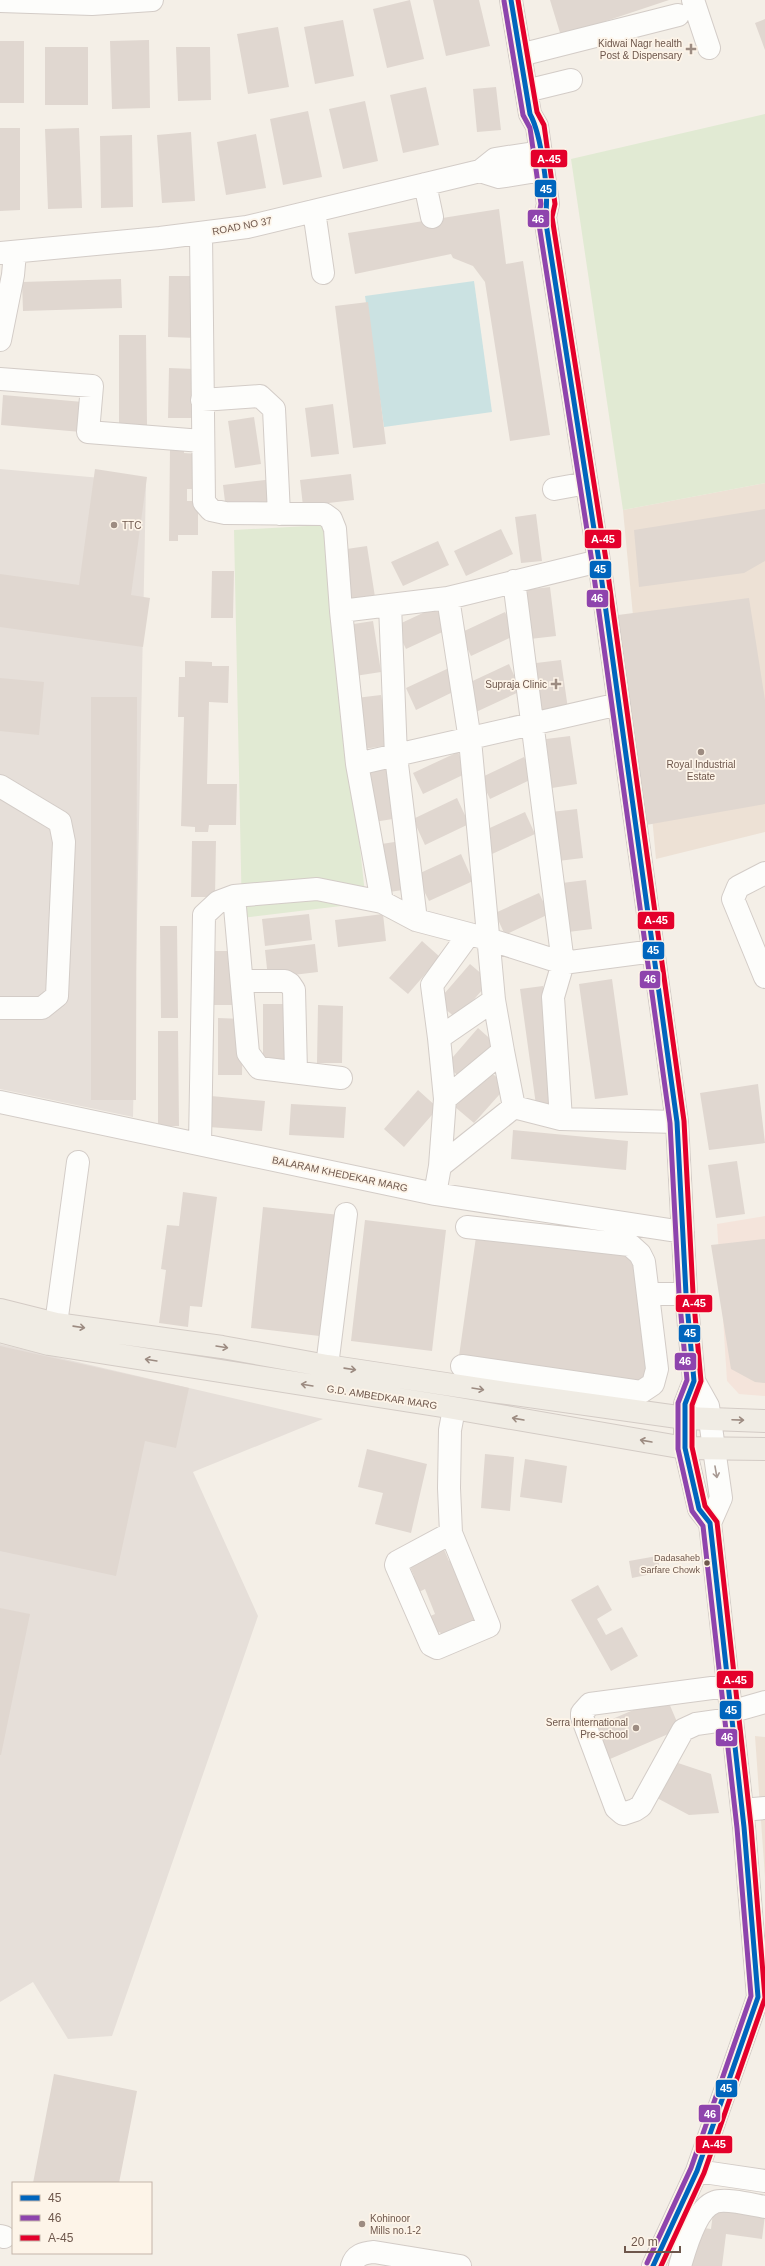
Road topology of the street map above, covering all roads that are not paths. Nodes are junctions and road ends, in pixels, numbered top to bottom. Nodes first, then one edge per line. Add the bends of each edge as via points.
1 (152, 0) edge
2 (511, 0) edge
3 (693, 0) edge
4 (0, 1) edge
5 (678, 15) dead end
6 (709, 48) dead end
7 (566, 54) dead end
8 (521, 59) junction
9 (571, 80) dead end
10 (526, 91) junction
11 (536, 162) junction
12 (425, 184) junction
13 (314, 211) junction
14 (432, 218) dead end
15 (201, 234) junction
16 (7, 253) edge
17 (324, 273) dead end
18 (0, 340) edge
19 (0, 378) edge
20 (202, 400) junction
21 (202, 441) junction
22 (587, 483) junction
23 (554, 489) dead end
24 (279, 514) junction
25 (599, 561) junction
26 (514, 581) junction
27 (448, 598) junction
28 (390, 605) junction
29 (341, 611) junction
30 (619, 704) junction
31 (531, 724) junction
32 (470, 740) junction
33 (396, 756) junction
34 (357, 764) junction
35 (0, 786) edge
36 (765, 873) edge
37 (234, 896) junction
38 (382, 902) junction
39 (416, 920) junction
40 (478, 937) junction
41 (654, 951) junction
42 (563, 963) junction
43 (765, 977) edge
44 (242, 981) junction
45 (494, 1000) junction
46 (0, 1008) edge
47 (438, 1038) junction
48 (503, 1052) junction
49 (296, 1072) junction
50 (341, 1078) dead end
51 (445, 1099) junction
52 (0, 1102) edge
53 (514, 1107) junction
54 (561, 1119) junction
55 (677, 1122) junction
56 (200, 1144) junction
57 (78, 1162) dead end
58 (440, 1166) junction
59 (435, 1194) junction
60 (539, 1210) junction
61 (346, 1214) dead end
62 (467, 1227) dead end
63 (683, 1232) junction
64 (538, 1235) junction
65 (648, 1294) junction
66 (686, 1294) junction
67 (0, 1310) edge
68 (56, 1324) junction
69 (0, 1331) edge
70 (188, 1342) junction
71 (49, 1344) junction
72 (185, 1366) junction
73 (327, 1366) junction
74 (462, 1366) dead end
75 (694, 1381) junction
76 (510, 1383) junction
77 (447, 1384) junction
78 (448, 1408) junction
79 (685, 1418) junction
80 (710, 1419) junction
81 (765, 1421) edge
82 (685, 1448) junction
83 (712, 1449) junction
84 (765, 1449) edge
85 (710, 1523) junction
86 (451, 1533) junction
87 (727, 1686) junction
88 (689, 1691) junction
89 (765, 1702) edge
90 (730, 1716) junction
91 (696, 1724) junction
92 (765, 1808) edge
93 (742, 1810) junction
94 (698, 2171) junction
95 (765, 2181) edge
96 (686, 2193) junction
97 (765, 2207) edge
98 (704, 2212) junction
99 (352, 2266) edge
100 (460, 2266) edge
101 (653, 2266) edge
102 (680, 2266) edge

1 - 4 street via 92,4
2 - 8 street
3 - 6 street
5 - 8 street
7 - 8 street
8 - 10 street
9 - 10 street
10 - 11 street via 530,114 538,126
11 - 12 street, ROAD NO 37 via 495,159 480,171
11 - 22 street via 548,204 545,217
12 - 13 street, ROAD NO 37
12 - 14 street
13 - 15 street, ROAD NO 37 via 247,227
13 - 17 street
15 - 16 street, ROAD NO 37
15 - 20 street
16 - 18 street via 13,275
19 - 21 street via 92,386 88,432
20 - 21 street
20 - 24 street via 260,396 274,409
21 - 24 street via 204,502 211,510 225,513
22 - 23 street
22 - 25 street
24 - 29 street via 324,514 331,519 336,529
25 - 26 street
25 - 30 street
26 - 27 street
26 - 31 street
27 - 28 street
27 - 32 street
28 - 29 street
28 - 33 street
29 - 34 street
30 - 31 street
30 - 41 street
31 - 32 street
31 - 42 street
32 - 33 street
32 - 40 street
33 - 34 street
33 - 39 street
34 - 38 street
35 - 46 street via 60,822 64,842 57,996 42,1008
36 - 43 street via 738,887 733,899
37 - 38 street via 317,889
37 - 44 street
37 - 56 street via 218,902 204,915
38 - 39 street
39 - 40 street
40 - 42 street
40 - 45 street
40 - 47 street via 432,985
41 - 42 street
41 - 55 street
42 - 54 street via 553,997
44 - 49 street via 248,1053 252,1060 259,1068
44 - 49 street via 284,981 294,990
45 - 47 street
45 - 48 street
47 - 51 street
48 - 51 street
48 - 53 street
49 - 50 street
51 - 58 street
52 - 56 street, BALARAM KHEDEKAR MARG
53 - 54 street
53 - 58 street
54 - 55 street
55 - 63 street
56 - 59 street, BALARAM KHEDEKAR MARG
57 - 68 street
58 - 59 street
59 - 60 street, BALARAM KHEDEKAR MARG
60 - 63 street, BALARAM KHEDEKAR MARG
60 - 64 street
61 - 73 street
62 - 64 street
63 - 66 street
64 - 65 street via 630,1245 644,1262
65 - 66 street
65 - 76 street via 657,1369 656,1378 649,1388 641,1392
66 - 75 street
67 - 68 main road
68 -> 70 main road
68 - 71 street
69 - 71 main road, G.D. AMBEDKAR MARG
70 - 72 main road
70 -> 73 main road
72 -> 71 main road, G.D. AMBEDKAR MARG
78 -> 72 main road, G.D. AMBEDKAR MARG
73 -> 77 main road
74 - 76 street
75 - 79 street via 685,1404
75 - 80 street via 708,1406
77 -> 76 main road
76 - 79 main road
77 - 78 main road
82 -> 78 main road, G.D. AMBEDKAR MARG
78 - 86 street
79 - 80 main road
79 - 82 street
80 -> 81 main road
80 - 83 street
82 - 83 main road, G.D. AMBEDKAR MARG
82 - 85 street via 699,1509
83 - 84 main road, G.D. AMBEDKAR MARG
83 -> 85 street via 721,1498
85 - 87 street
86 - 86 street via 489,1626 437,1648 431,1645 396,1565 397,1562
87 - 88 street
87 - 90 street
88 - 91 street
88 - 91 street via 590,1704 582,1712 619,1812 627,1814 641,1806 683,1730
89 - 90 street
90 - 91 street
90 - 93 street
92 - 93 street
93 - 94 street via 758,1997
94 - 95 street
94 - 96 street
96 - 98 street
96 - 101 street
97 - 98 street via 715,2202
98 - 102 street via 690,2232
99 - 100 street via 356,2257 374,2252

